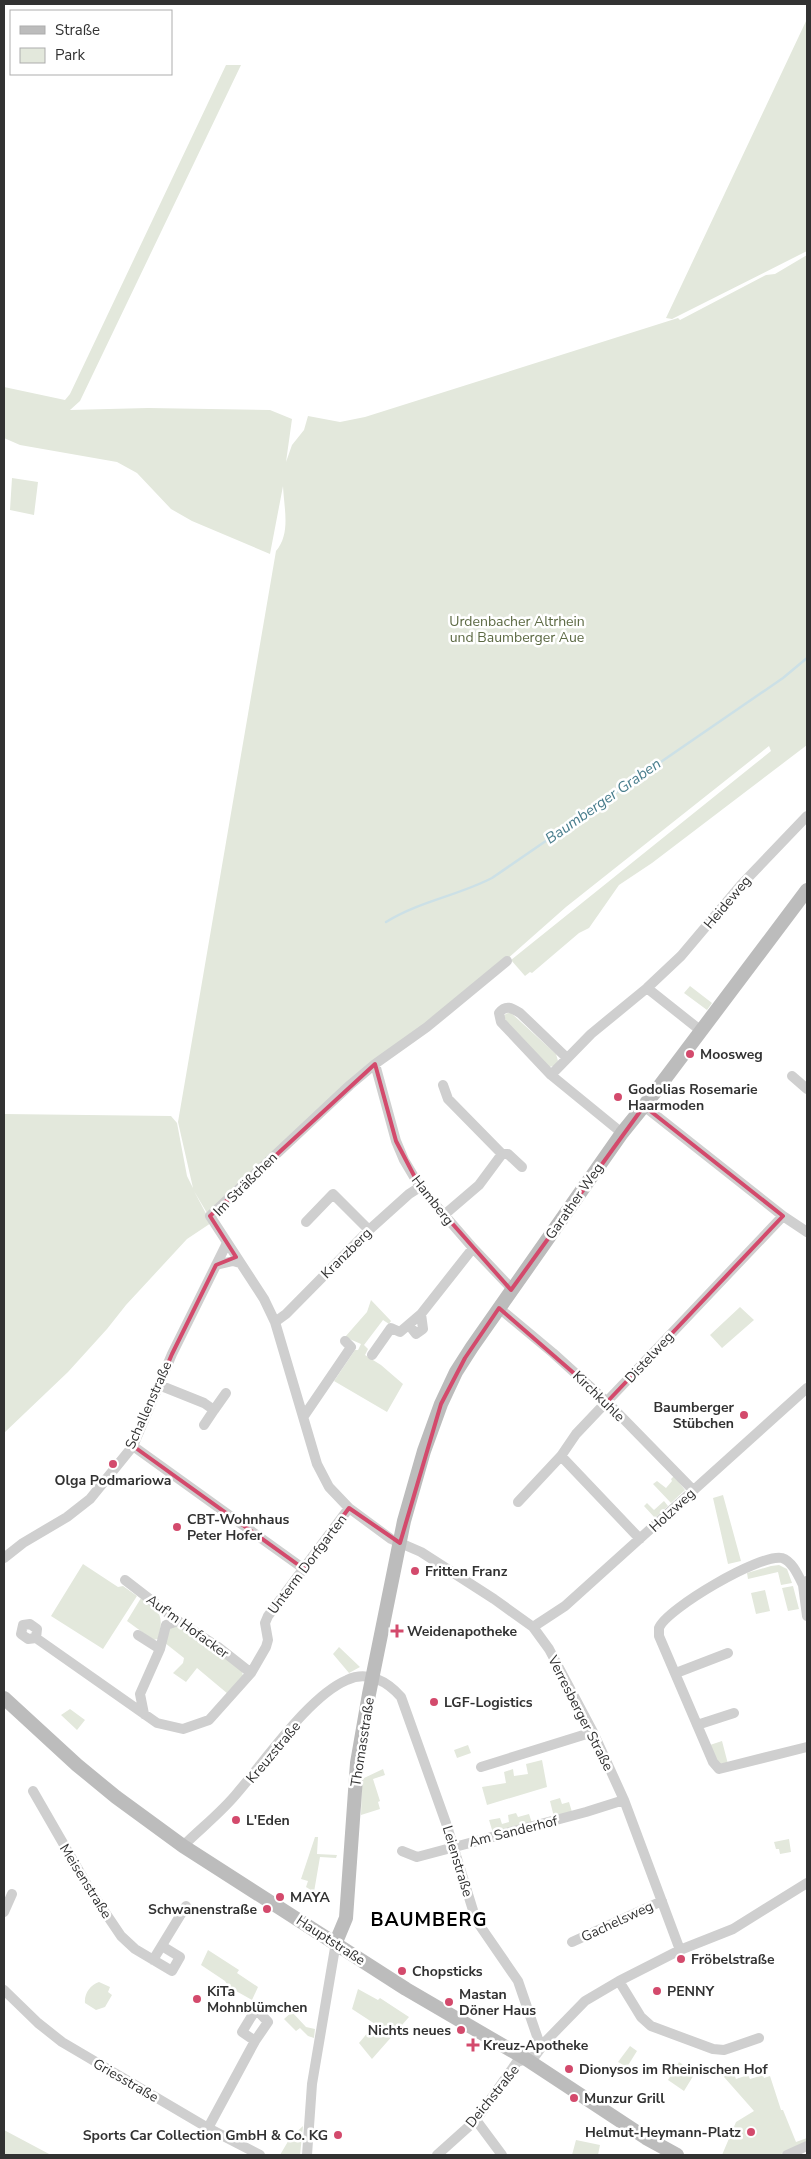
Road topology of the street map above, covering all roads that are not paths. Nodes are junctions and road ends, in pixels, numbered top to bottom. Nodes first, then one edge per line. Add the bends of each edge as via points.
1 (807, 816) edge
2 (805, 898) edge
3 (507, 960) dead end
4 (647, 988) junction
5 (700, 1030) junction
6 (567, 1058) junction
7 (375, 1064) junction
8 (552, 1075) junction
9 (792, 1076) dead end
10 (443, 1085) dead end
11 (807, 1089) edge
12 (644, 1106) junction
13 (622, 1133) junction
14 (502, 1154) junction
15 (522, 1167) dead end
16 (420, 1187) junction
17 (444, 1214) junction
18 (783, 1216) junction
19 (306, 1222) dead end
20 (369, 1230) junction
21 (807, 1232) edge
22 (227, 1243) junction
23 (472, 1248) junction
24 (240, 1263) junction
25 (216, 1265) junction
26 (512, 1289) junction
27 (499, 1308) junction
28 (275, 1322) junction
29 (345, 1341) dead end
30 (372, 1355) dead end
31 (159, 1385) junction
32 (807, 1388) edge
33 (226, 1393) dead end
34 (607, 1402) junction
35 (214, 1410) junction
36 (304, 1416) junction
37 (204, 1425) dead end
38 (133, 1446) junction
39 (561, 1456) junction
40 (693, 1490) junction
41 (518, 1502) dead end
42 (349, 1508) junction
43 (640, 1539) junction
44 (400, 1543) junction
45 (4, 1558) edge
46 (304, 1569) junction
47 (125, 1580) dead end
48 (805, 1583) edge
49 (162, 1609) junction
50 (807, 1616) edge
51 (178, 1621) junction
52 (166, 1625) junction
53 (533, 1627) junction
54 (138, 1635) dead end
55 (36, 1638) dead end
56 (160, 1648) junction
57 (728, 1653) dead end
58 (251, 1673) junction
59 (676, 1673) junction
60 (372, 1678) junction
61 (140, 1694) junction
62 (4, 1698) edge
63 (128, 1702) junction
64 (144, 1714) junction
65 (734, 1714) dead end
66 (697, 1725) junction
67 (593, 1732) junction
68 (807, 1747) edge
69 (481, 1767) dead end
70 (33, 1791) dead end
71 (624, 1800) junction
72 (183, 1846) junction
73 (453, 1846) junction
74 (402, 1851) dead end
75 (807, 1883) edge
76 (12, 1894) dead end
77 (662, 1900) junction
78 (186, 1906) dead end
79 (4, 1912) edge
80 (336, 1942) junction
81 (572, 1942) dead end
82 (162, 1946) junction
83 (680, 1950) junction
84 (153, 1960) junction
85 (619, 1980) junction
86 (4, 1990) edge
87 (759, 2038) dead end
88 (255, 2041) dead end
89 (539, 2050) junction
90 (526, 2059) junction
91 (476, 2120) junction
92 (208, 2128) junction
93 (807, 2146) edge
94 (260, 2155) edge
95 (307, 2155) edge
96 (437, 2155) edge
97 (502, 2155) edge
98 (677, 2155) edge
99 (787, 2155) edge

1 - 4 street, Heideweg via 747,878 681,956
2 - 5 street, Garather Weg
3 - 7 street, Im Sträßchen via 427,1028
4 - 5 street
4 - 6 street, Heideweg via 616,1011
5 - 12 street, Garather Weg
6 - 8 street, Heideweg
6 - 8 street via 520,1013 513,1008 502,1009 501,1022
7 - 16 street, Hamberg via 396,1140
7 - 22 street, Im Sträßchen via 210,1216
8 - 13 street
9 - 11 street
10 - 14 street via 448,1099
12 - 13 street, Garather Weg
12 - 18 street
13 - 26 street, Garather Weg
14 - 15 street via 508,1154
14 - 17 street via 479,1185
16 - 17 street, Hamberg
16 - 20 street, Kranzberg
17 - 23 street, Hamberg
18 - 21 street
18 - 34 street, Distelweg
19 - 20 street via 333,1194
20 - 28 street, Kranzberg
22 - 24 street, Im Sträßchen
22 - 25 street, Schallenstraße
23 - 26 street, Hamberg
23 - 30 street via 421,1314 400,1332 391,1328
24 - 25 street via 233,1261
24 - 28 street, Im Sträßchen
25 - 31 street, Schallenstraße
26 - 27 street, Garather Weg
27 - 34 street, Kirchkuhle
27 - 44 street, Garather Weg via 465,1358 441,1404 415,1479
28 - 36 street, Im Sträßchen
29 - 36 street via 352,1347
31 - 35 street
31 - 38 street, Schallenstraße
32 - 40 street, Holzweg
33 - 35 street
34 - 39 street, Distelweg via 576,1434
34 - 40 street, Kirchkuhle
35 - 37 street
36 - 42 street, Im Sträßchen via 317,1464 329,1486
38 - 45 street, Schallenstraße via 90,1499
38 - 46 street
39 - 41 street, Distelweg
39 - 43 street
40 - 43 street, Holzweg
42 - 44 street, Im Sträßchen
42 - 46 street, Unterm Dorfgarten
43 - 53 street, Holzweg via 565,1606
44 - 53 street, Verresberger Straße via 422,1552
44 - 60 street, Thomasstraße
46 - 58 street, Unterm Dorfgarten via 266,1619 266,1647
47 - 49 street, Auf'm Hofacker
48 - 50 street
48 - 59 street via 783,1558 773,1558 738,1571 690,1601 660,1628 660,1636
49 - 51 street, Auf'm Hofacker
49 - 52 street
51 - 52 street
51 - 58 street, Auf'm Hofacker
52 - 56 street
53 - 67 street, Verresberger Straße via 563,1674
54 - 56 street
55 - 63 street, Unterm Dorfgarten
56 - 61 street
57 - 59 street
58 - 64 street, Unterm Dorfgarten via 209,1720 197,1725 183,1729 170,1727 156,1723
59 - 66 street
60 - 72 street, Kreuzstraße via 349,1678 311,1707 237,1794
60 - 73 street, Leienstraße via 391,1686 401,1697
60 - 80 street, Thomasstraße via 357,1764 346,1918
61 - 63 street
61 - 64 street
62 - 72 street, Hauptstraße via 77,1765
63 - 64 street, Unterm Dorfgarten
65 - 66 street
66 - 68 street via 719,1769
67 - 69 street
67 - 71 street, Verresberger Straße
70 - 84 street, Meisenstraße via 120,1936
71 - 73 street, Am Sanderhof
71 - 77 street, Verresberger Straße
72 - 80 street, Hauptstraße
73 - 74 street, Am Sanderhof via 417,1857
73 - 89 street, Leienstraße via 476,1920 518,1981
75 - 83 street, Deichstraße via 733,1929
76 - 79 street
77 - 81 street, Gachelsweg
77 - 83 street, Verresberger Straße
78 - 82 street
80 - 90 street, Hauptstraße via 406,1989
80 - 95 street via 312,2084
82 - 84 street
82 - 84 street, Meisenstraße via 180,1957 172,1971
83 - 85 street, Deichstraße
85 - 87 street via 641,2017 651,2026 718,2049 734,2048
85 - 89 street, Deichstraße via 586,2001
86 - 92 street, Griesstraße via 62,2042
88 - 92 street
89 - 90 street, Deichstraße via 535,2056
90 - 91 street, Deichstraße via 517,2062
90 - 98 street, Hauptstraße
91 - 96 street, Deichstraße
91 - 97 street
92 - 94 street, Griesstraße
93 - 99 street

